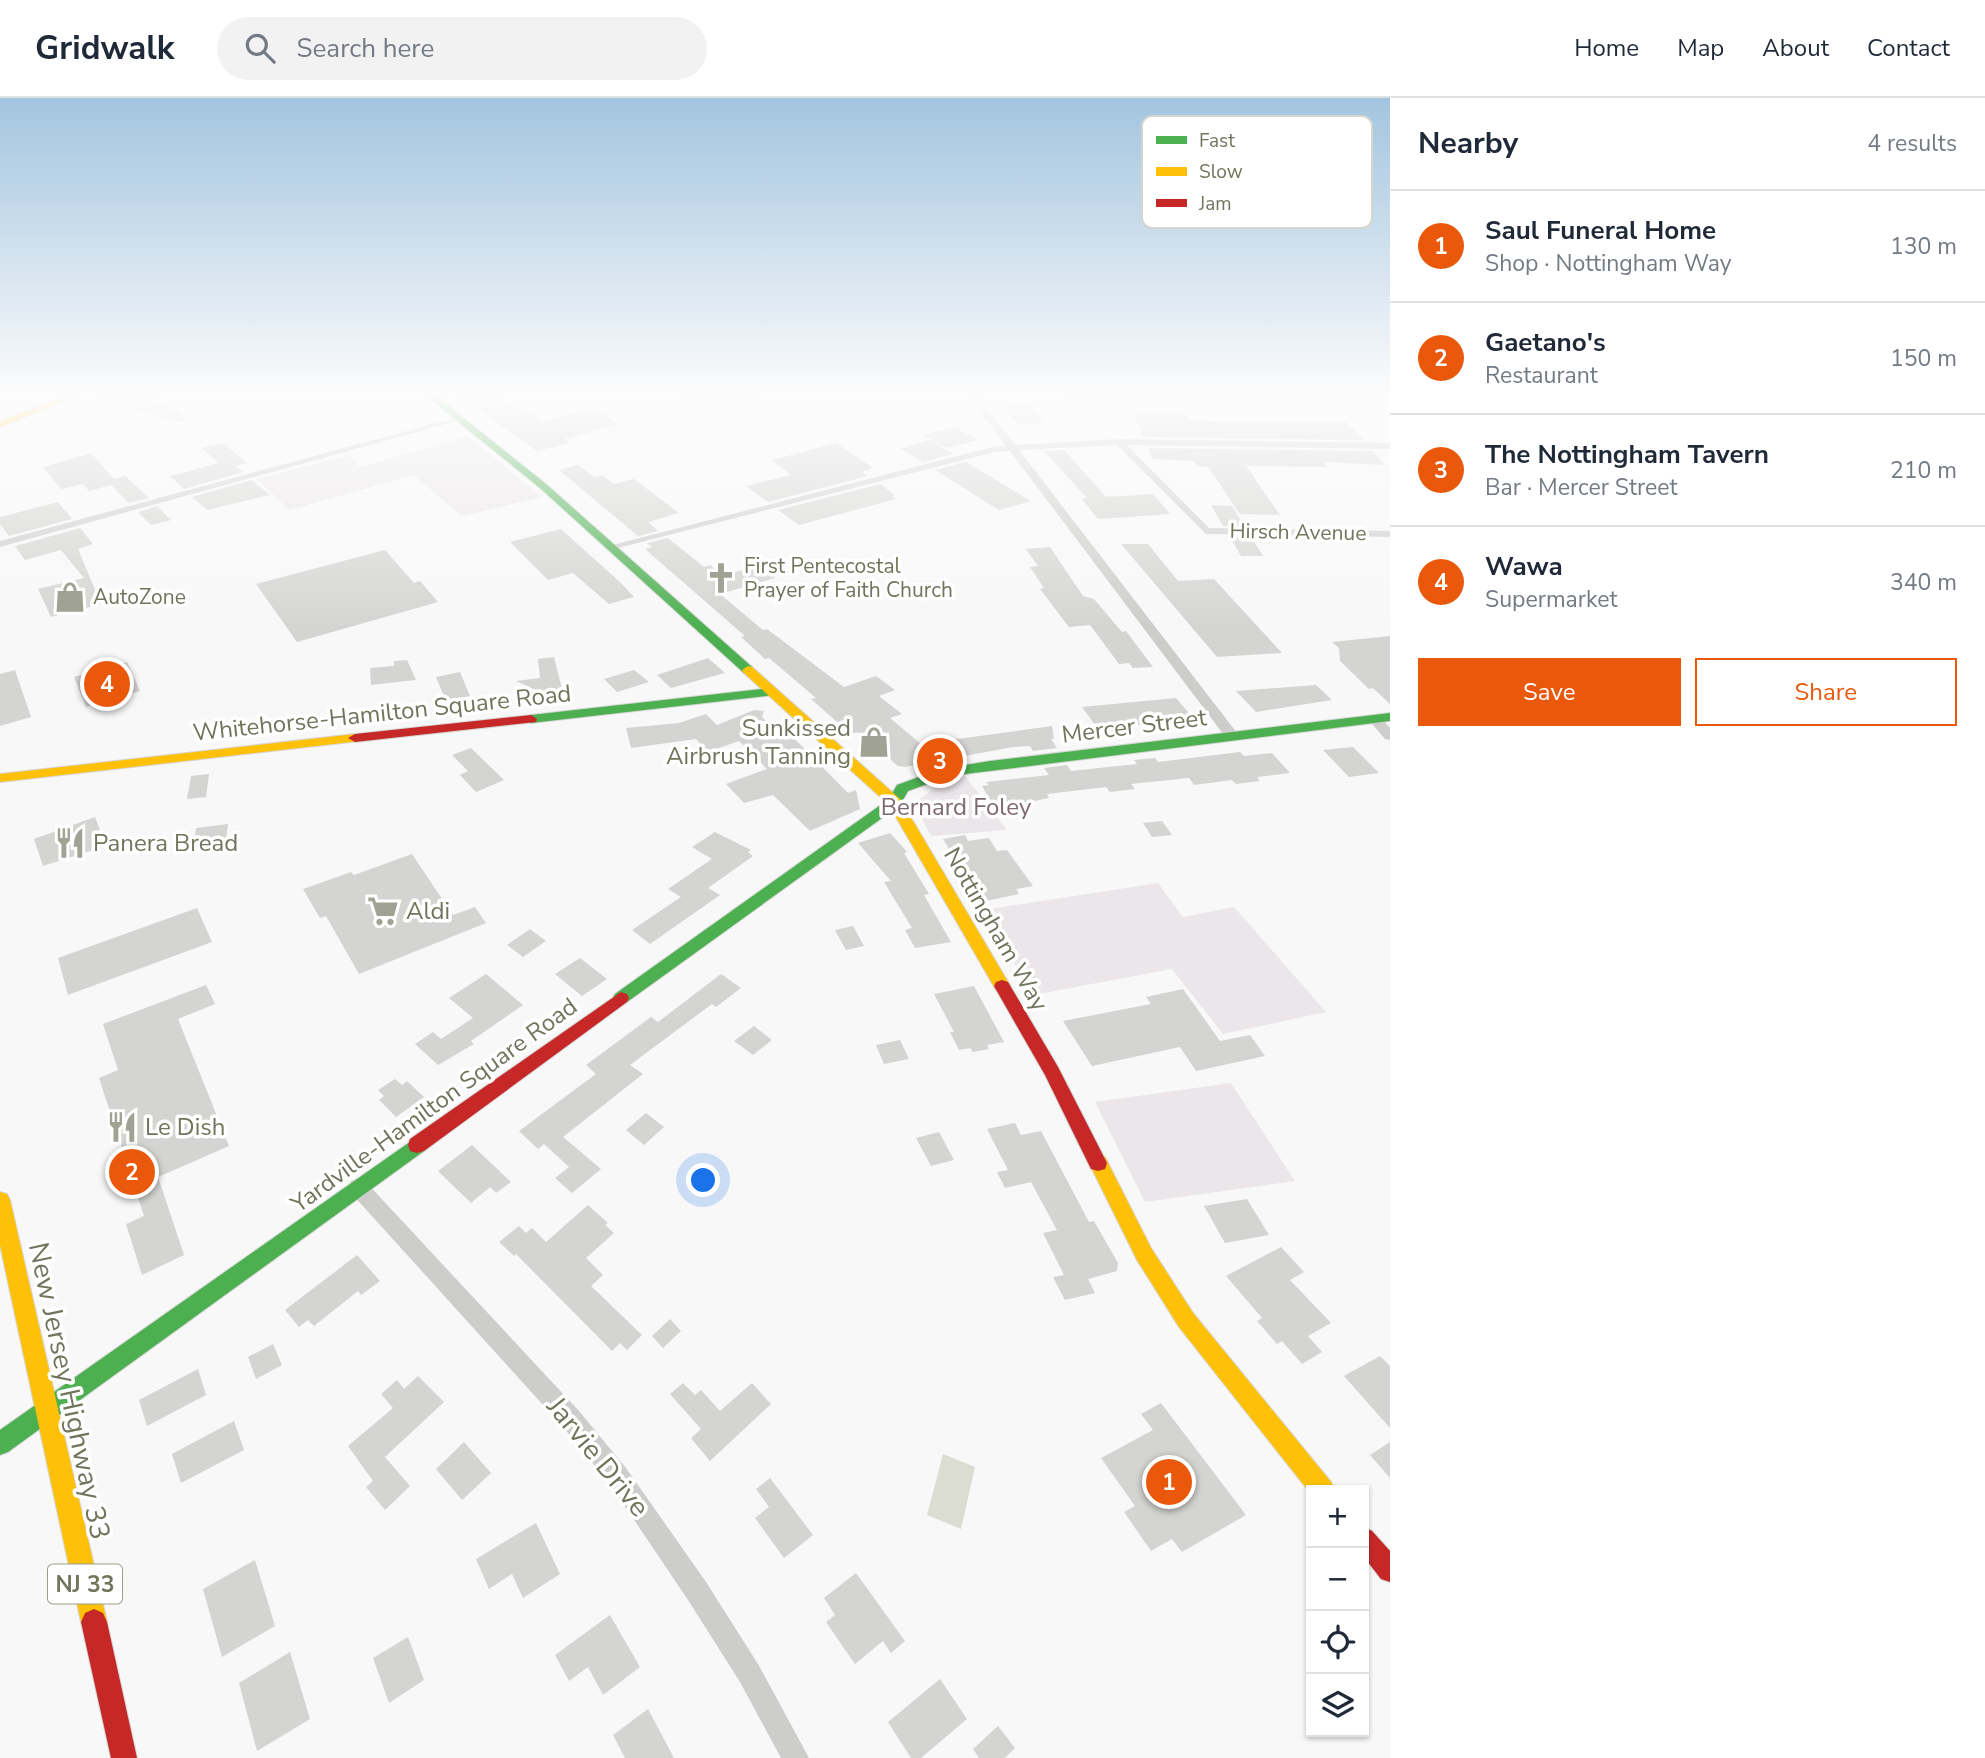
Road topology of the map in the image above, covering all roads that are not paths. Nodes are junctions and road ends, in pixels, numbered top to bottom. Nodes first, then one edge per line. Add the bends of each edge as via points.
1 (264, 472) edge
2 (526, 472) edge
3 (903, 472) edge
4 (1031, 472) edge
5 (1149, 472) edge
6 (1390, 534) edge
7 (0, 544) edge
8 (610, 547) junction
9 (770, 692) junction
10 (1382, 718) edge
11 (1232, 736) junction
12 (1390, 736) edge
13 (0, 778) edge
14 (895, 802) junction
15 (358, 1187) junction
16 (0, 1200) edge
17 (47, 1411) junction
18 (0, 1444) edge
19 (1320, 1485) edge
20 (1369, 1545) edge
21 (1390, 1570) edge
22 (124, 1758) edge
23 (796, 1758) edge

1 - 7 street
2 - 8 street, Nottingham Way
3 - 8 street
4 - 11 street
5 - 6 street, Hirsch Avenue via 1206,531
8 - 9 street, Nottingham Way
9 - 13 street, Whitehorse-Hamilton Square Road
9 - 14 street, Nottingham Way
10 - 11 street, Mercer Street
10 - 12 street
11 - 14 street, Mercer Street via 946,772 902,788
14 - 15 street, Yardville-Hamilton Square Road
14 - 19 street, Nottingham Way via 1052,1072 1158,1276 1224,1370
15 - 17 street, Yardville-Hamilton Square Road
15 - 23 street, Jarvie Drive via 618,1476 712,1614
16 - 17 street, New Jersey Highway 33 / NJ 33
17 - 18 street, Yardville-Hamilton Square Road
17 - 22 street, New Jersey Highway 33 / NJ 33
20 - 21 street

